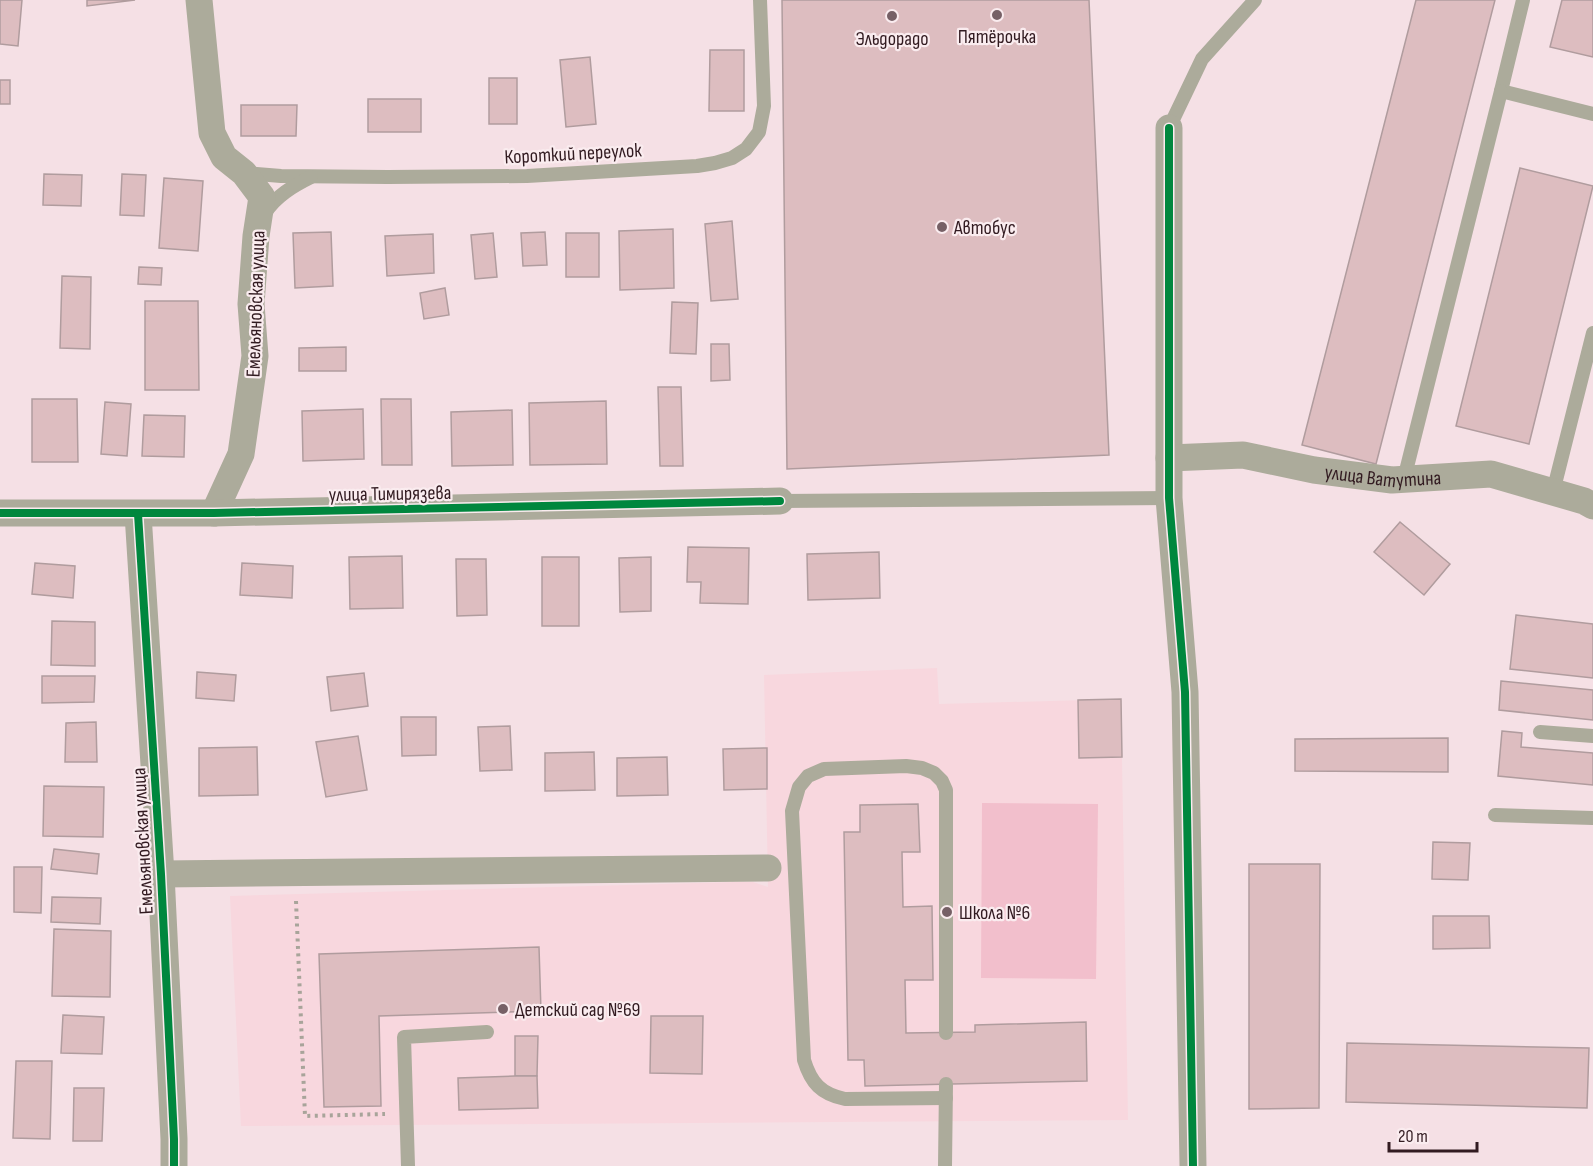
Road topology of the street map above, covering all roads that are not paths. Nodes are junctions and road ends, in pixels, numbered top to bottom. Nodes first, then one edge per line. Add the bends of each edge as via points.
1 (199, 0) edge
2 (760, 0) edge
3 (1256, 0) edge
4 (1523, 0) edge
5 (1501, 91) junction
6 (1593, 114) edge
7 (1169, 128) joint
8 (244, 173) junction
9 (313, 176) junction
10 (258, 224) junction
11 (1593, 333) edge
12 (1169, 458) junction
13 (1404, 479) junction
14 (1553, 492) junction
15 (1169, 498) junction
16 (780, 501) joint
17 (1593, 506) edge
18 (0, 513) edge
19 (214, 513) junction
20 (138, 514) junction
21 (1540, 732) dead end
22 (1593, 736) edge
23 (1495, 815) dead end
24 (1593, 818) edge
25 (795, 867) junction
26 (768, 868) joint
27 (161, 874) junction
28 (487, 1032) dead end
29 (946, 1033) dead end
30 (174, 1166) edge
31 (408, 1166) edge
32 (945, 1166) edge
33 (1193, 1166) edge

1 - 8 street, Емельяновская улица via 212,133 224,157
2 - 9 lane, Короткий переулок via 764,106 759,132 746,149 732,158 697,166 527,176
3 - 7 lane via 1202,59
4 - 5 lane
5 - 6 lane
5 - 13 lane
7 - 12 street
8 - 9 lane, Короткий переулок
8 - 10 street, Емельяновская улица via 262,197
9 - 10 lane via 278,197
10 - 19 street, Емельяновская улица via 251,304 255,356 241,454
11 - 14 lane
12 - 13 street, улица Ватутина via 1243,455 1314,470
12 - 15 street
13 - 14 street, улица Ватутина via 1491,474
14 - 17 street, улица Ватутина
15 - 16 lane
15 - 33 street via 1185,692
16 - 19 street, улица Тимирязева
18 - 20 street, улица Тимирязева
19 - 20 street, улица Тимирязева
20 - 27 street, Емельяновская улица
21 - 22 lane
23 - 24 lane
25 - 26 lane
25 - 29 lane via 792,811 799,786 808,776 824,769 906,766 922,768 942,781 946,790
25 - 32 lane via 804,1060 808,1072 814,1083 845,1099 946,1091
26 - 27 street
27 - 30 street, Емельяновская улица
28 - 31 lane via 404,1037

